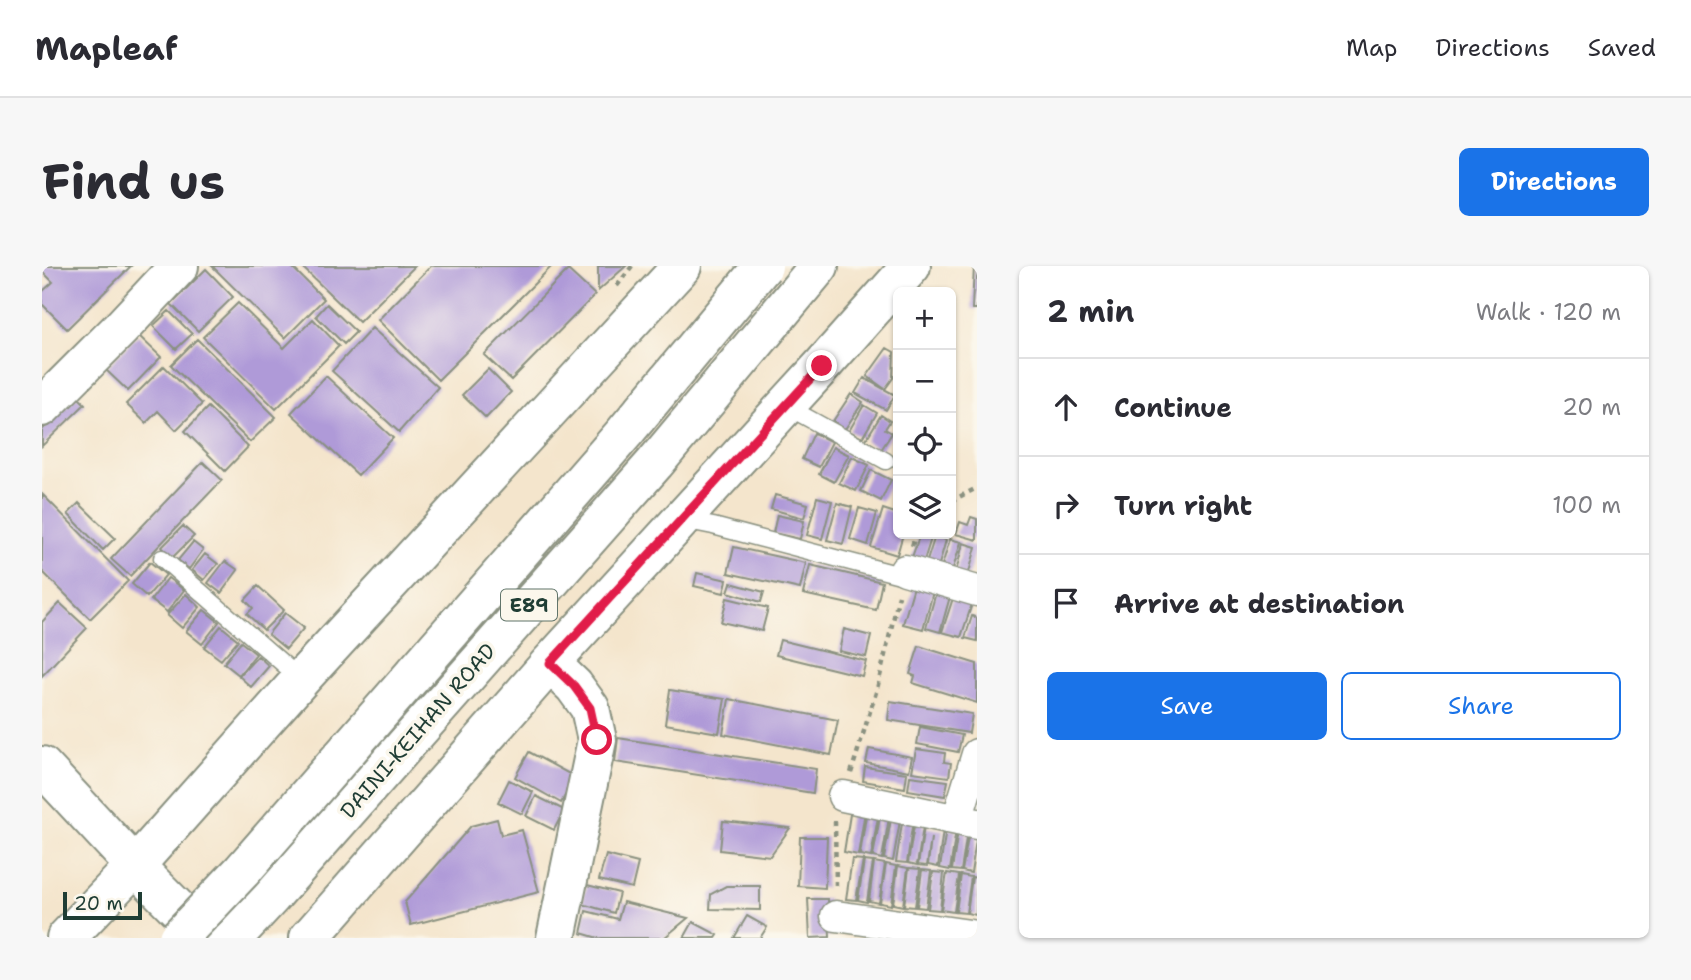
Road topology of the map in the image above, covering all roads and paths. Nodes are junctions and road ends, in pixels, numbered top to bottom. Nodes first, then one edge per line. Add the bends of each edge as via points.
1 (179, 266) edge
2 (682, 266) edge
3 (763, 266) edge
4 (819, 266) edge
5 (911, 266) edge
6 (786, 406) junction
7 (42, 407) edge
8 (886, 461) dead end
9 (977, 488) edge
10 (956, 498) edge
11 (682, 520) junction
12 (915, 539) edge
13 (162, 558) dead end
14 (905, 573) junction
15 (977, 591) edge
16 (550, 663) junction
17 (303, 677) junction
18 (977, 754) edge
19 (42, 766) edge
20 (843, 796) junction
21 (967, 822) edge
22 (135, 866) junction
23 (836, 916) joint
24 (977, 936) edge
25 (66, 938) edge
26 (178, 938) edge
27 (206, 938) edge
28 (233, 938) edge
29 (309, 938) edge
30 (556, 938) edge

1 - 7 main road
2 - 17 main road
3 - 26 main road, DAINI-KEIHAN ROAD / E89, bridge via 625,432 242,871
4 - 28 main road, DAINI-KEIHAN ROAD / E89 via 654,463
5 - 6 main road
6 - 8 lane
6 - 11 main road
9 - 10 path
11 - 14 lane
11 - 16 main road
12 - 14 path
13 - 17 lane
14 - 15 street
14 - 20 path via 877,689
16 - 29 main road
16 - 30 main road via 590,708 597,740
17 - 22 main road
18 - 21 street
19 - 22 main road
20 - 21 street
20 - 23 path via 835,820
22 - 25 main road
22 - 27 main road
23 - 24 street

